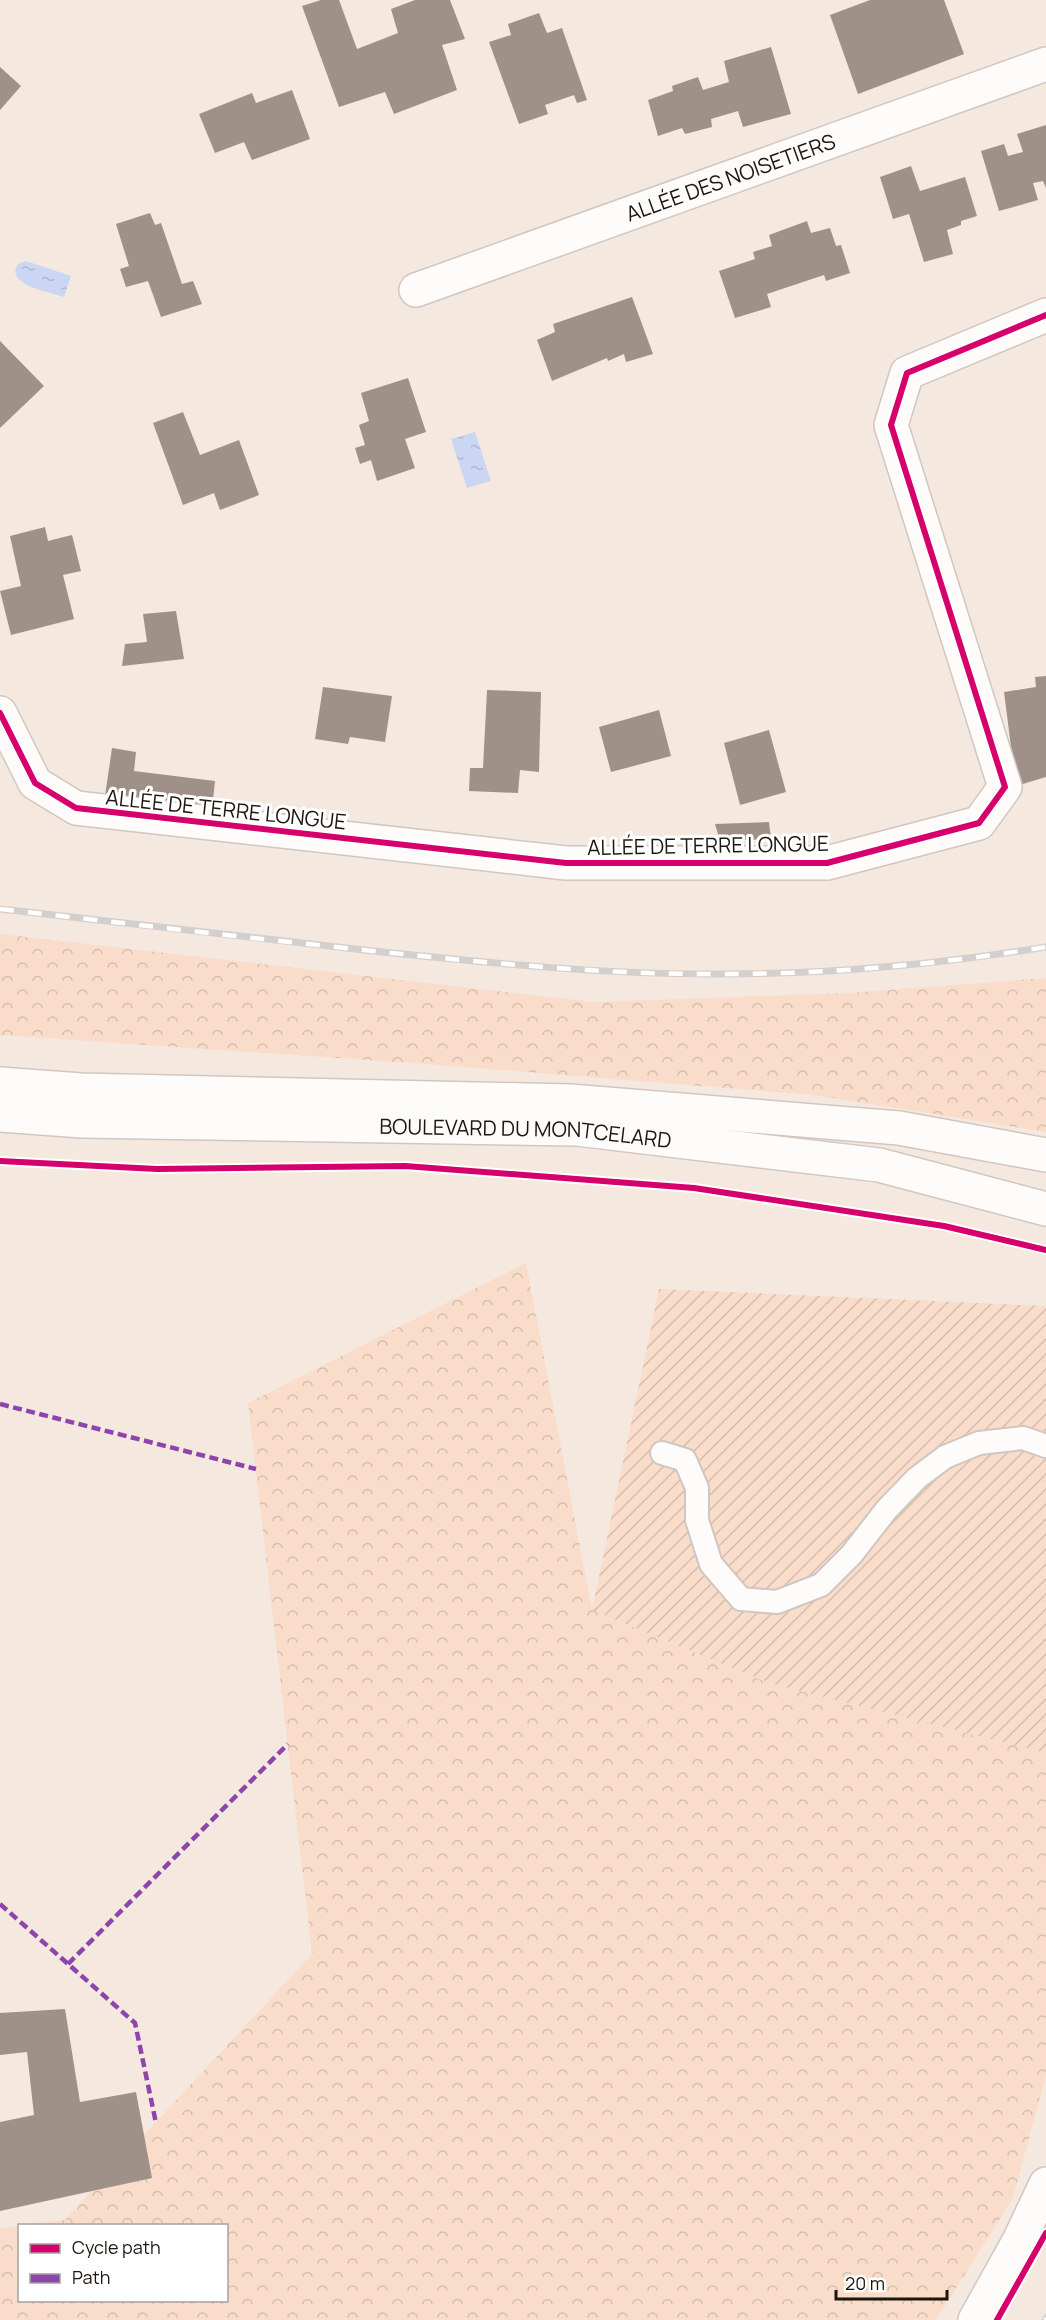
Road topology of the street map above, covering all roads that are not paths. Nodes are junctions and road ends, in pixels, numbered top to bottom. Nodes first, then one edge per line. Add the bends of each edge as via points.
1 (1046, 64) edge
2 (416, 290) dead end
3 (1046, 315) edge
4 (0, 713) edge
5 (0, 1084) edge
6 (0, 1115) edge
7 (1046, 1155) edge
8 (1046, 1209) edge
9 (1046, 1446) edge
10 (662, 1453) dead end
11 (1046, 2184) edge
12 (975, 2320) edge

1 - 2 street, ALLÉE DES NOISETIERS
3 - 4 street, ALLÉE DE TERRE LONGUE via 907,373 891,425 1005,787 979,823 827,863 566,863 76,808 35,783
5 - 7 street, BOULEVARD DU MONTCELARD via 81,1090 570,1101 899,1128
6 - 8 street, BOULEVARD DU MONTCELARD via 94,1121 577,1129 879,1165
9 - 10 lane via 1023,1438 979,1443 945,1457 917,1478 821,1585 777,1602 741,1599 711,1564 697,1520 697,1488 685,1460
11 - 12 street

